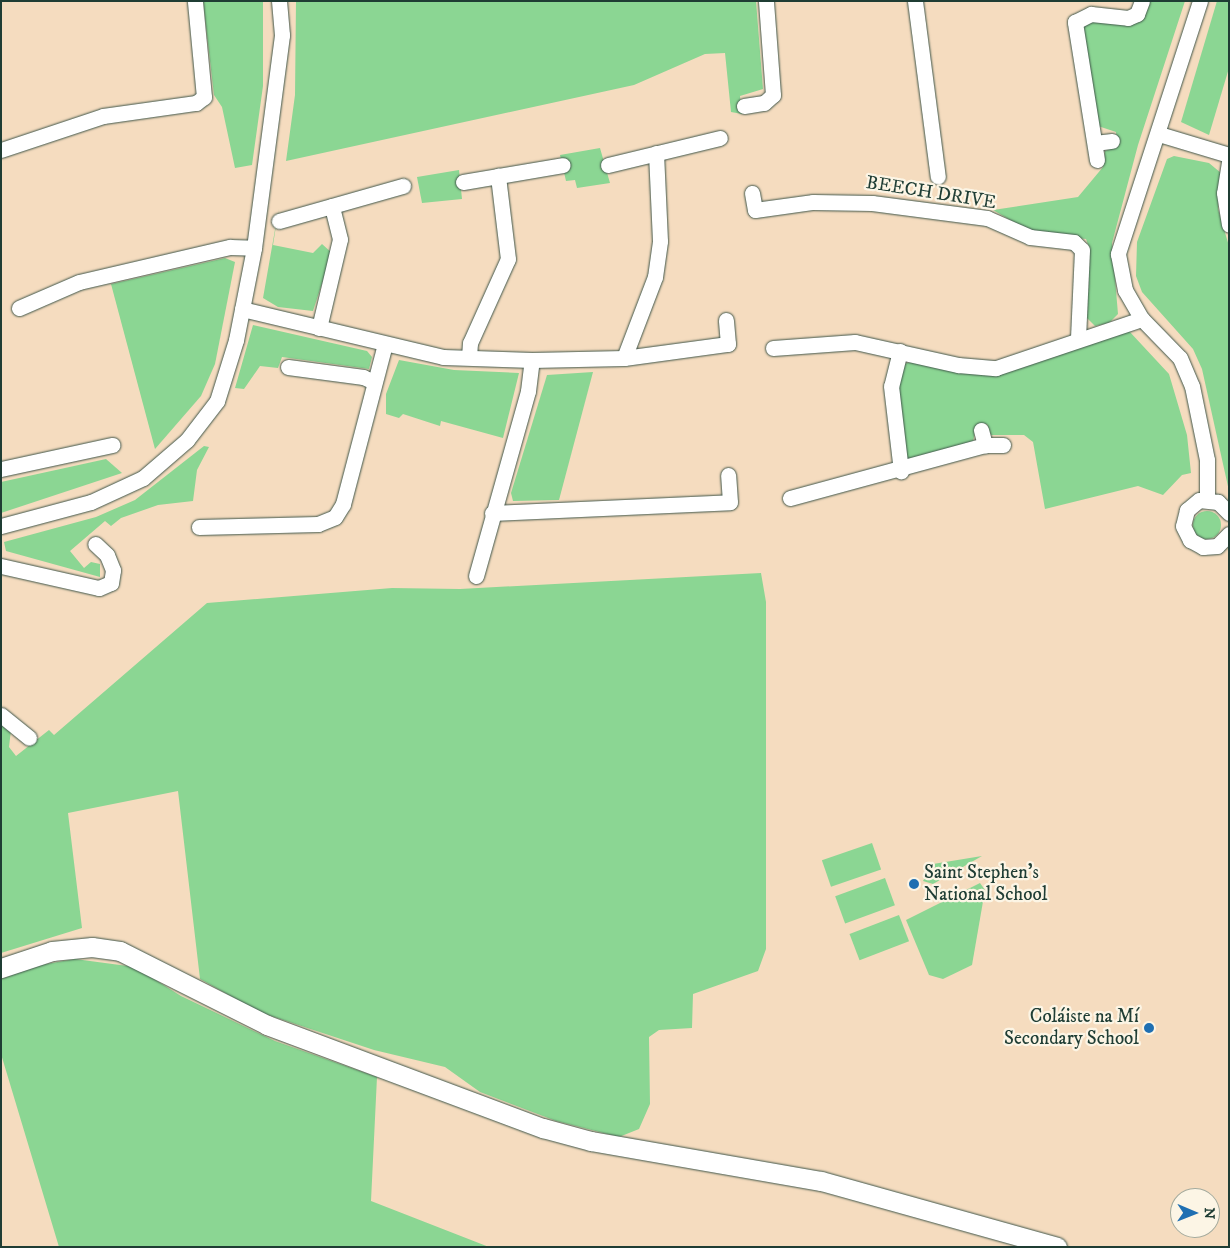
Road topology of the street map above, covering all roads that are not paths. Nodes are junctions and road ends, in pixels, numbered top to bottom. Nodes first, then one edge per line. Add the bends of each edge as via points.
1 (195, 1) edge
2 (279, 1) edge
3 (766, 1) edge
4 (915, 1) edge
5 (1142, 1) edge
6 (1200, 1) edge
7 (744, 106) dead end
8 (1159, 134) junction
9 (720, 138) dead end
10 (1112, 141) dead end
11 (1095, 143) junction
12 (1, 150) edge
13 (656, 153) junction
14 (1229, 155) edge
15 (1097, 160) dead end
16 (1229, 162) edge
17 (563, 164) dead end
18 (608, 165) dead end
19 (498, 176) junction
20 (938, 177) dead end
21 (463, 182) dead end
22 (403, 186) dead end
23 (752, 193) dead end
24 (332, 206) junction
25 (280, 220) dead end
26 (1229, 225) edge
27 (254, 248) junction
28 (19, 308) dead end
29 (242, 309) junction
30 (1142, 319) junction
31 (726, 320) dead end
32 (319, 328) junction
33 (1078, 338) junction
34 (385, 344) junction
35 (773, 348) dead end
36 (900, 352) junction
37 (469, 357) junction
38 (624, 358) junction
39 (532, 360) junction
40 (288, 367) dead end
41 (374, 382) junction
42 (112, 445) dead end
43 (1002, 445) dead end
44 (1, 469) edge
45 (901, 471) junction
46 (728, 475) dead end
47 (790, 498) dead end
48 (1207, 499) junction
49 (1227, 509) edge
50 (492, 513) junction
51 (1, 526) edge
52 (199, 527) dead end
53 (1228, 537) edge
54 (95, 544) dead end
55 (1, 566) edge
56 (476, 576) dead end
57 (1, 715) edge
58 (29, 738) dead end
59 (1, 968) edge
60 (1058, 1247) edge

1 - 12 street via 204,97 196,103 103,116
2 - 27 street via 282,34
3 - 7 street via 773,95 764,103
4 - 20 street
5 - 11 street via 1137,14 1128,18 1091,14 1075,22
6 - 8 street
8 - 14 street
8 - 30 street via 1118,254 1125,290
9 - 13 street
10 - 11 street
11 - 15 street
13 - 18 street
13 - 38 street via 660,241 655,277
16 - 26 street via 1224,193
17 - 19 street
19 - 21 street
19 - 37 street via 508,259 470,343
22 - 24 street
23 - 33 street, BEECH DRIVE via 755,210 813,202 872,202 987,218 1030,237 1074,242 1082,250
24 - 25 street
24 - 32 street via 340,239
27 - 28 street via 230,247 79,282
27 - 29 street
29 - 32 street
29 - 51 street via 223,389 200,426 173,455 113,493
30 - 33 street
30 - 48 street via 1180,358 1192,386 1207,460
31 - 38 street via 728,344
32 - 34 street
33 - 36 street via 1018,364 996,368
34 - 37 street via 443,357
34 - 41 street
35 - 36 street via 855,342
36 - 45 street via 890,386
37 - 39 street
38 - 39 street
39 - 50 street via 528,391
40 - 41 street via 363,377
41 - 52 street via 343,504 335,517 318,524
42 - 44 street
43 - 45 street via 983,438
45 - 47 street
46 - 50 street via 730,502
48 - 49 street
48 - 53 street via 1187,510 1185,534 1203,547
50 - 56 street
54 - 55 street via 107,555 113,570 110,582 99,588
57 - 58 street
59 - 60 street via 52,951 92,947 120,951 267,1025 543,1128 591,1141 821,1181

